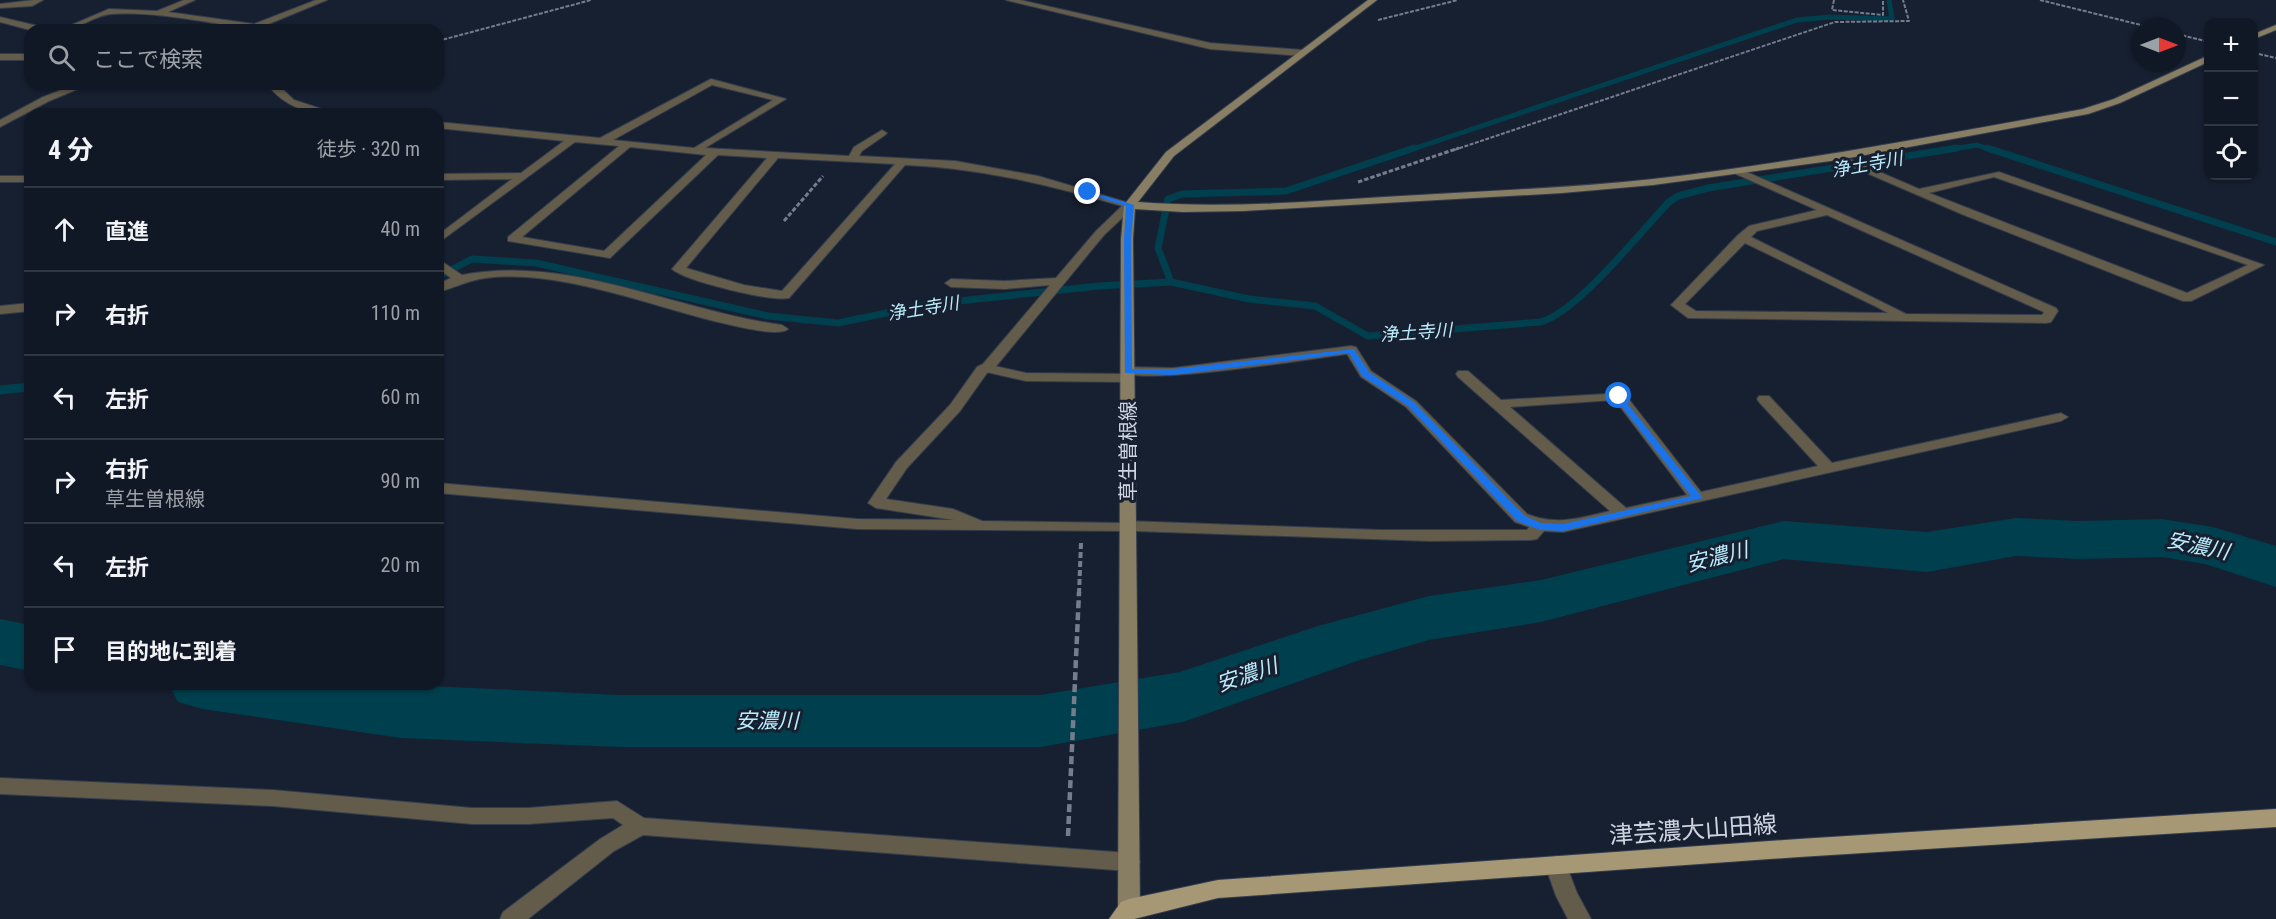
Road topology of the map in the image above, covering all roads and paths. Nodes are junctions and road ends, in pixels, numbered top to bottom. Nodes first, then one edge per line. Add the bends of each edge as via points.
1 (39, 0) edge
2 (191, 0) edge
3 (322, 0) edge
4 (591, 0) edge
5 (1010, 0) edge
6 (1373, 0) edge
7 (1458, 0) edge
8 (1834, 0) edge
9 (1883, 0) edge
10 (1903, 0) edge
11 (2040, 0) edge
12 (0, 6) edge
13 (158, 14) junction
14 (0, 19) edge
15 (1380, 20) dead end
16 (2132, 23) edge
17 (78, 24) edge
18 (224, 24) edge
19 (260, 24) edge
20 (24, 26) edge
21 (2276, 27) edge
22 (2258, 35) edge
23 (2186, 36) edge
24 (444, 39) edge
25 (2204, 41) edge
26 (1303, 53) junction
27 (2258, 54) edge
28 (0, 57) edge
29 (24, 57) edge
30 (2276, 58) edge
31 (2204, 61) edge
32 (69, 90) edge
33 (276, 90) edge
34 (29, 108) edge
35 (303, 108) edge
36 (24, 111) edge
37 (0, 124) edge
38 (444, 126) edge
39 (882, 133) dead end
40 (573, 138) junction
41 (601, 142) junction
42 (627, 146) junction
43 (696, 151) junction
44 (715, 152) junction
45 (775, 154) junction
46 (1838, 157) junction
47 (839, 158) junction
48 (852, 159) junction
49 (903, 162) junction
50 (1740, 172) junction
51 (525, 176) junction
52 (444, 177) edge
53 (0, 179) edge
54 (24, 179) edge
55 (1351, 184) dead end
56 (1919, 192) junction
57 (1130, 205) junction
58 (1828, 211) junction
59 (784, 220) dead end
60 (444, 236) edge
61 (1742, 237) junction
62 (444, 267) edge
63 (459, 278) junction
64 (1060, 282) junction
65 (951, 283) dead end
66 (444, 285) edge
67 (24, 308) edge
68 (0, 310) edge
69 (1903, 318) junction
70 (782, 329) dead end
71 (986, 368) junction
72 (1463, 374) dead end
73 (1128, 375) junction
74 (1764, 399) dead end
75 (1497, 404) junction
76 (2061, 417) dead end
77 (1829, 469) junction
78 (444, 489) edge
79 (1698, 498) junction
80 (1623, 514) junction
81 (1540, 526) junction
82 (983, 527) junction
83 (1128, 527) junction
84 (1082, 528) junction
85 (0, 786) edge
86 (2276, 818) edge
87 (640, 826) junction
88 (1067, 857) junction
89 (1129, 862) junction
90 (1556, 865) junction
91 (1124, 914) edge
92 (511, 919) edge
93 (1580, 919) edge

1 - 12 lane
2 - 13 street
3 - 19 street
4 - 24 path
5 - 26 street via 1210,46
6 - 26 main road
7 - 15 path
8 - 9 path via 1832,10 1883,15
10 - 55 path via 1909,21 1835,22
11 - 16 path
13 - 17 street via 109,11
13 - 18 street
14 - 20 street
21 - 22 main road
23 - 25 path
26 - 57 main road via 1170,154
27 - 30 path
28 - 29 street
31 - 46 main road via 2085,112
32 - 34 street
33 - 35 street
36 - 37 street
38 - 40 street
39 - 48 street via 858,149
40 - 41 street
40 - 51 street
41 - 42 street
41 - 43 street via 711,82 781,99
42 - 43 street
42 - 44 street via 512,239 606,255
43 - 44 street
44 - 45 street
45 - 47 street
45 - 49 street via 678,269 730,286 785,295
46 - 50 main road
46 - 56 street
47 - 48 street
47 - 59 path
48 - 49 street
49 - 57 street via 990,169
50 - 57 main road via 1562,190 1243,208
50 - 58 street
51 - 52 street
51 - 60 street
53 - 54 street
56 - 56 street via 2187,298 2258,265 1995,174
57 - 64 street via 1100,233
57 - 73 main road, 草生曽根線
58 - 61 street via 1753,228
58 - 69 street via 2052,311 2046,319
61 - 69 street
61 - 69 street via 1677,305 1693,315
62 - 63 street
63 - 66 street
63 - 70 street via 493,271 538,275 713,317
64 - 65 street
64 - 71 street
67 - 68 street
71 - 73 lane via 1026,377
71 - 82 street via 955,408 901,465 876,503 953,514
72 - 75 street
73 - 81 street via 1351,350 1366,374 1411,404 1521,518
73 - 83 main road, 草生曽根線
74 - 77 street
75 - 79 street via 1619,396
75 - 80 street
76 - 77 street
77 - 79 street
78 - 82 street via 857,524
79 - 80 street
80 - 81 street via 1563,527
81 - 83 street via 1531,535 1472,536
82 - 84 street
83 - 84 street
83 - 89 main road, 草生曽根線
84 - 88 path
85 - 87 street via 273,798 472,816 617,809
86 - 90 main road, 津芸濃大山田線
87 - 88 street
87 - 92 street via 607,845
88 - 89 street
89 - 91 main road, 草生曽根線
90 - 91 main road, 津芸濃大山田線 via 1218,889
90 - 93 street

